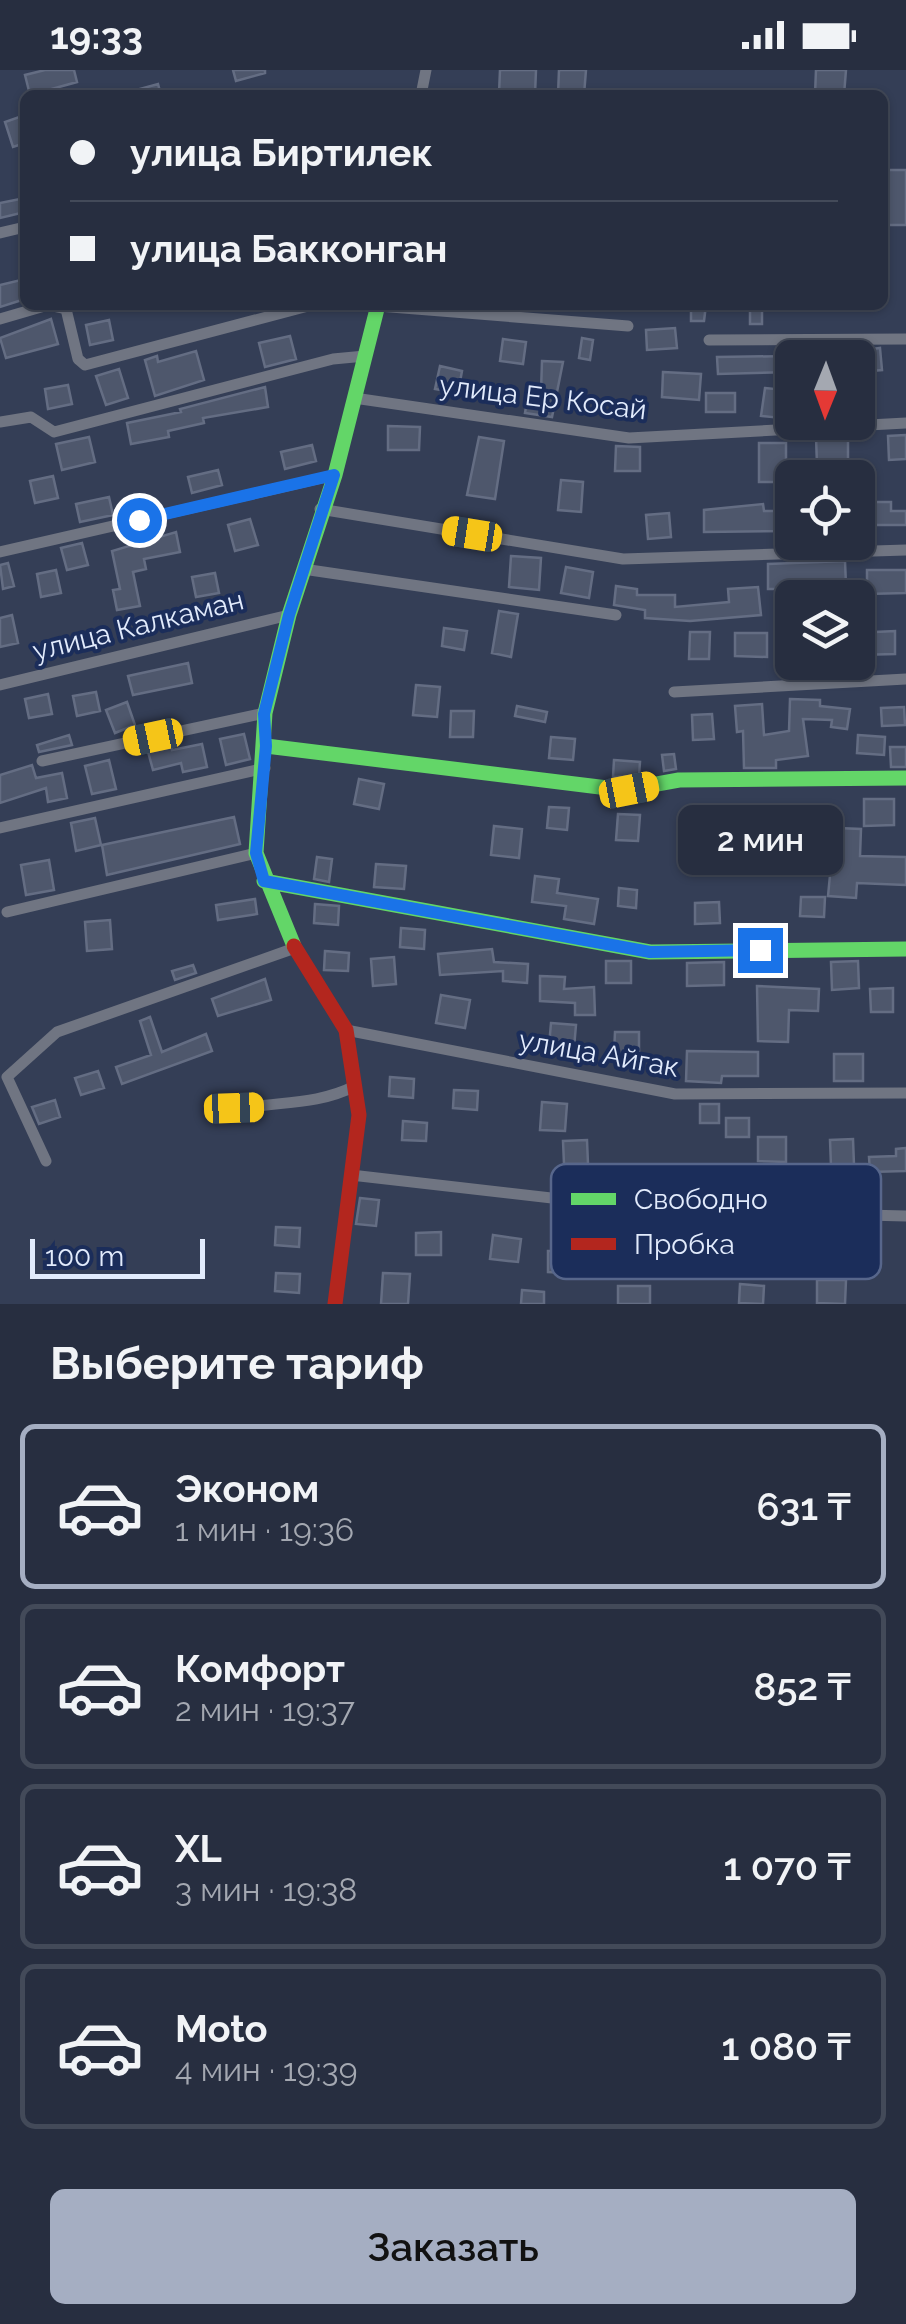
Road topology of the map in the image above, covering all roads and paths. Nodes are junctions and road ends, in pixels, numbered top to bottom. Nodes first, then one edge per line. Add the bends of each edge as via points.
1 (30, 310) edge
2 (66, 310) edge
3 (293, 310) edge
4 (377, 310) edge
5 (438, 310) edge
6 (0, 318) edge
7 (628, 326) dead end
8 (906, 338) edge
9 (709, 340) dead end
10 (366, 356) junction
11 (354, 398) junction
12 (0, 422) edge
13 (906, 423) edge
14 (334, 475) junction
15 (320, 509) junction
16 (906, 550) edge
17 (0, 552) edge
18 (302, 569) junction
19 (289, 615) junction
20 (616, 615) dead end
21 (906, 679) edge
22 (0, 685) edge
23 (674, 692) dead end
24 (264, 714) junction
25 (266, 746) junction
26 (42, 760) dead end
27 (264, 768) junction
28 (906, 778) edge
29 (0, 828) edge
30 (256, 853) junction
31 (264, 881) junction
32 (6, 912) dead end
33 (295, 948) junction
34 (906, 949) edge
35 (346, 1030) junction
36 (354, 1086) junction
37 (906, 1093) edge
38 (212, 1118) dead end
39 (46, 1161) dead end
40 (351, 1175) junction
41 (551, 1198) edge
42 (881, 1215) edge
43 (906, 1216) edge
44 (335, 1304) edge

1 - 6 street
2 - 3 street via 78,360 85,365
4 - 10 street
5 - 7 street
8 - 9 street
10 - 11 street
10 - 12 street via 54,432 30,418
11 - 13 street, улица Ер Косай via 629,438
11 - 14 street
14 - 15 street
14 - 17 street
15 - 16 street via 624,559
15 - 18 street
18 - 19 street
18 - 20 street
19 - 22 street, улица Калкаман
19 - 24 street
21 - 23 street
24 - 25 street
24 - 26 street
25 - 27 street
25 - 28 street via 624,790 679,780
27 - 29 street
27 - 30 street
30 - 31 street
30 - 32 street
31 - 33 street
31 - 34 street via 650,952
33 - 35 street
33 - 39 street via 57,1032 7,1077
35 - 36 street
35 - 37 street, улица Айгак via 675,1094
36 - 38 street via 328,1100 234,1108
36 - 40 street via 359,1115
40 - 41 street
40 - 44 street
42 - 43 street

